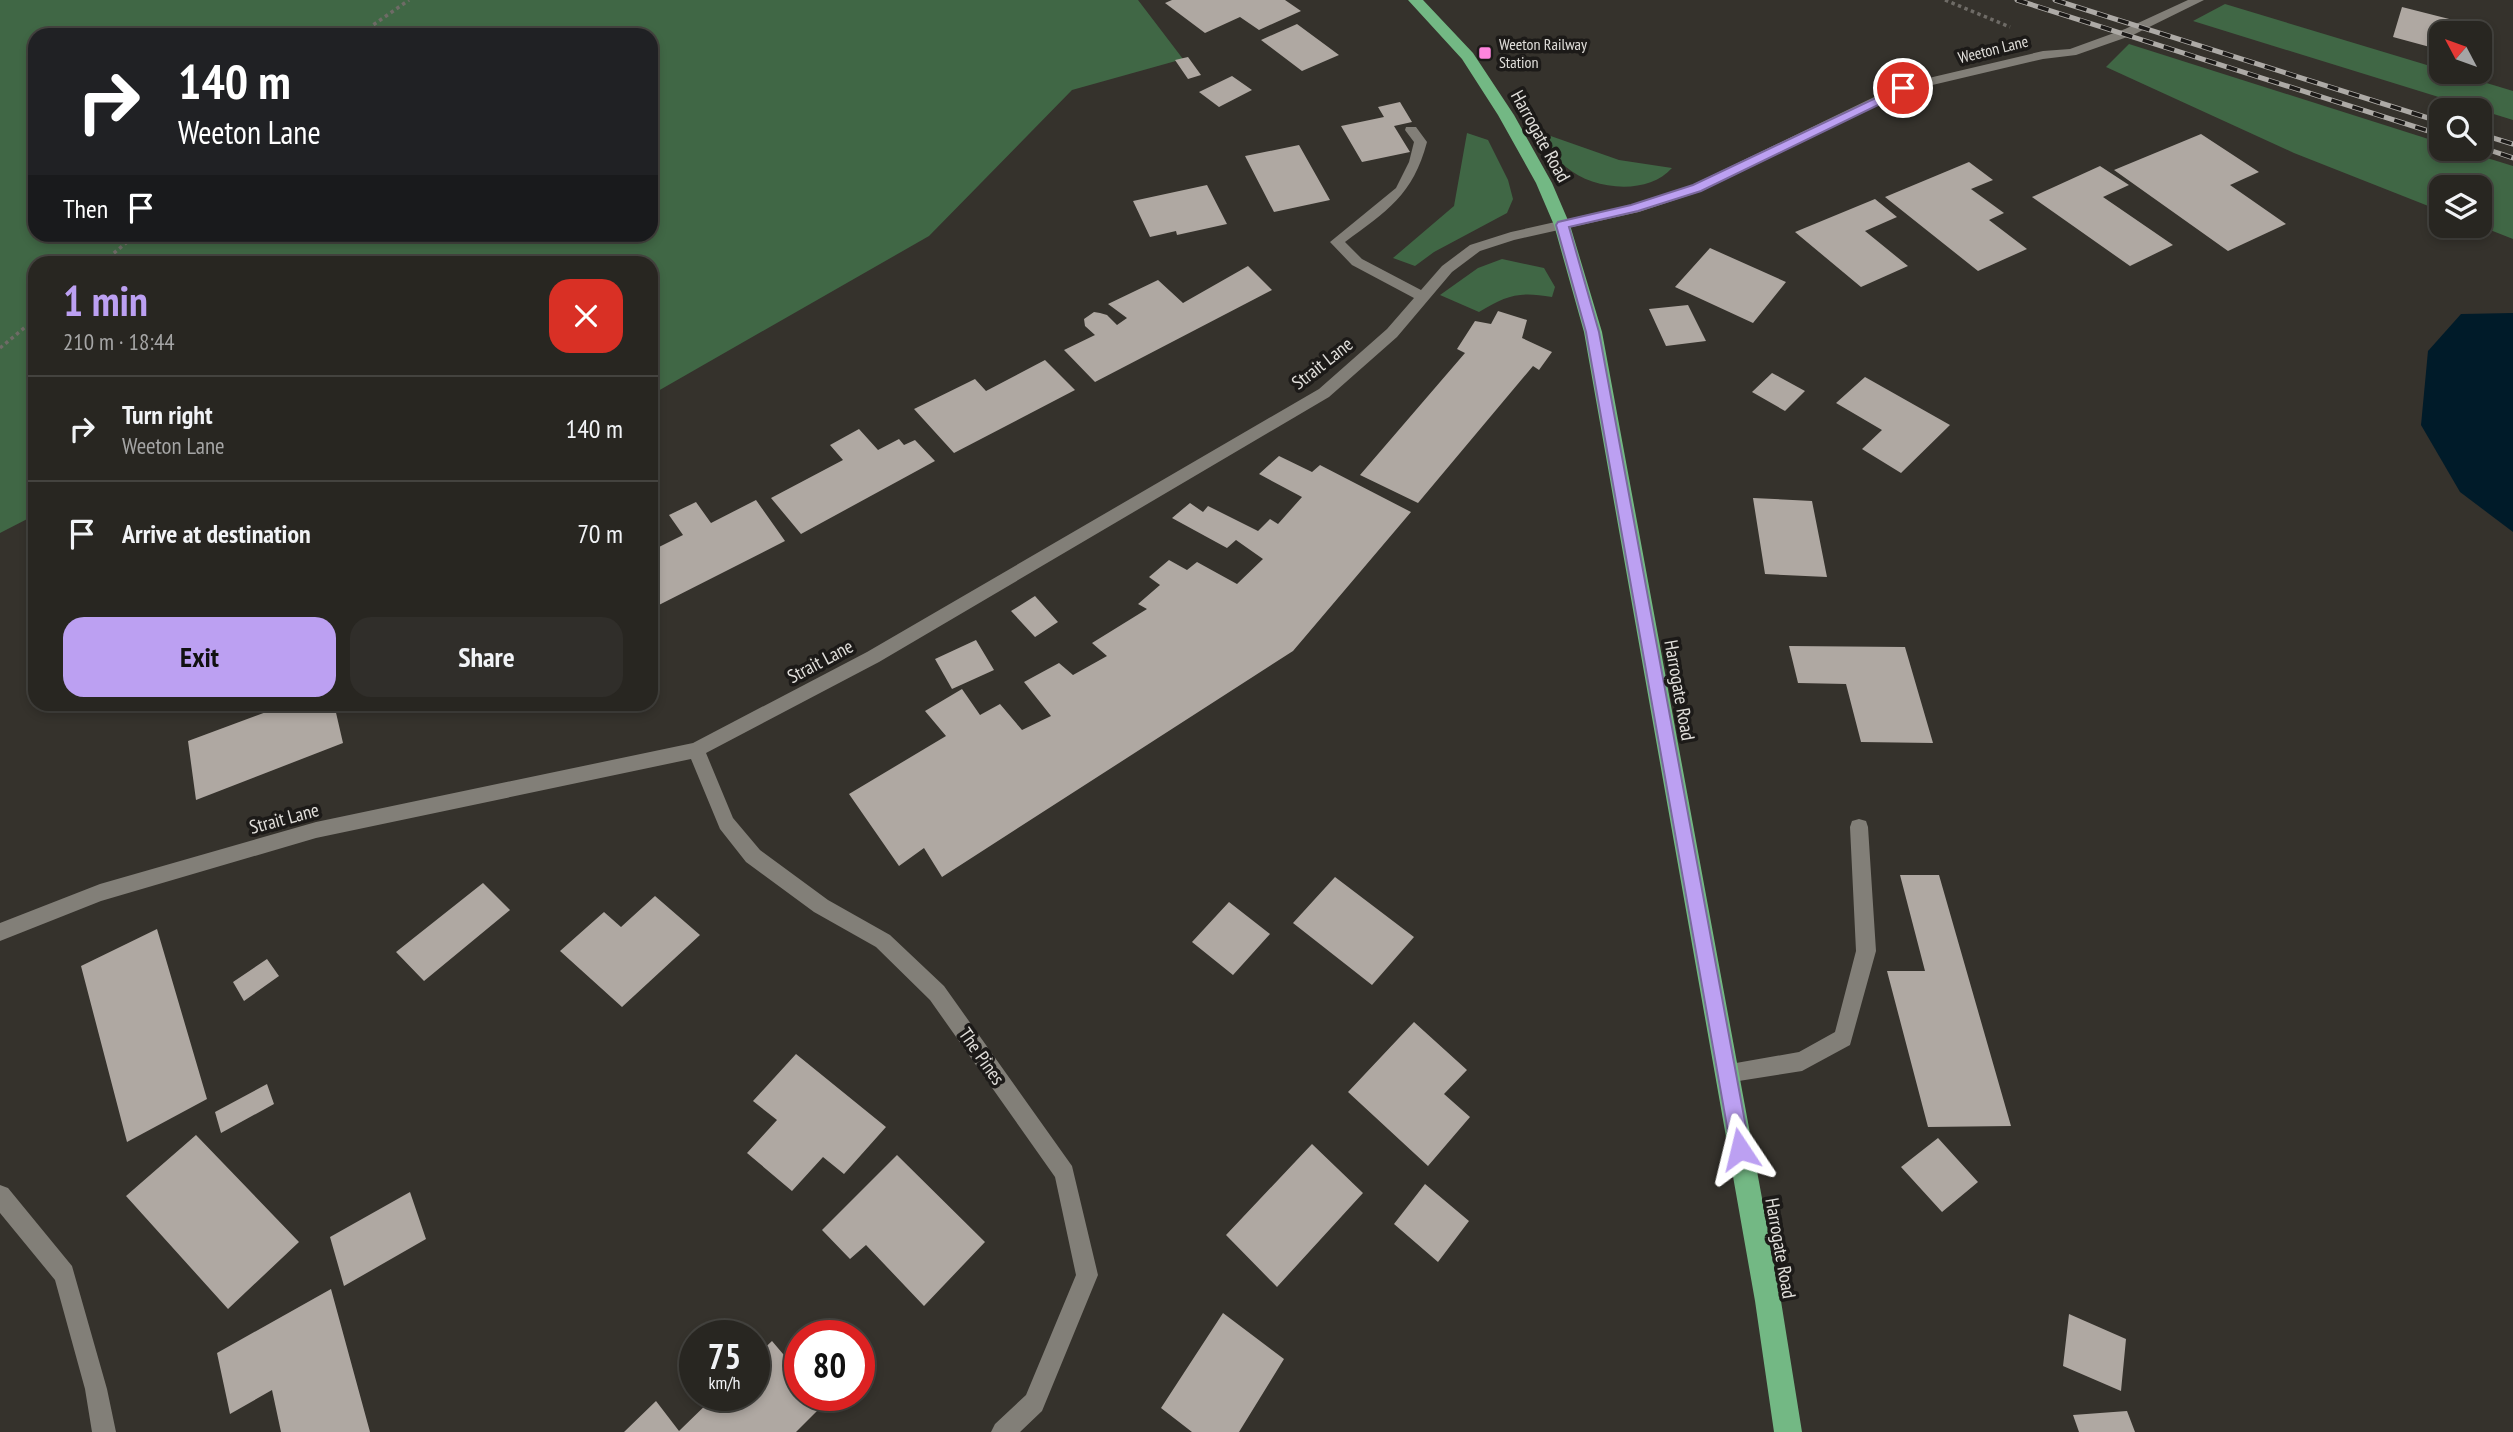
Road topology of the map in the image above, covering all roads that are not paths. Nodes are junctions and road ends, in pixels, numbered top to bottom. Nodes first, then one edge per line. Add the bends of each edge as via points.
1 (1415, 0) edge
2 (2198, 0) edge
3 (1411, 130) dead end
4 (1562, 225) junction
5 (1421, 296) junction
6 (696, 750) junction
7 (1859, 827) dead end
8 (0, 932) edge
9 (1727, 1073) junction
10 (0, 1196) edge
11 (104, 1432) edge
12 (1003, 1432) edge
13 (1788, 1432) edge

1 - 4 highway, Harrogate Road via 1474,66 1518,138
2 - 4 street, Weeton Lane via 2073,52 1903,88 1697,188 1634,209
3 - 5 street via 1421,142 1416,168 1396,199 1337,242 1357,262
4 - 5 street, Strait Lane via 1475,248
4 - 9 highway, Harrogate Road via 1593,332
5 - 6 street, Strait Lane via 1392,333 1324,393 873,657
6 - 8 street, Strait Lane via 316,830 100,893
6 - 12 street, The Pines via 726,823 754,856 821,906 883,941 937,993 1065,1173 1087,1275 1034,1403
7 - 9 street via 1866,951 1843,1038 1802,1061
9 - 13 highway, Harrogate Road
10 - 11 street via 64,1274

